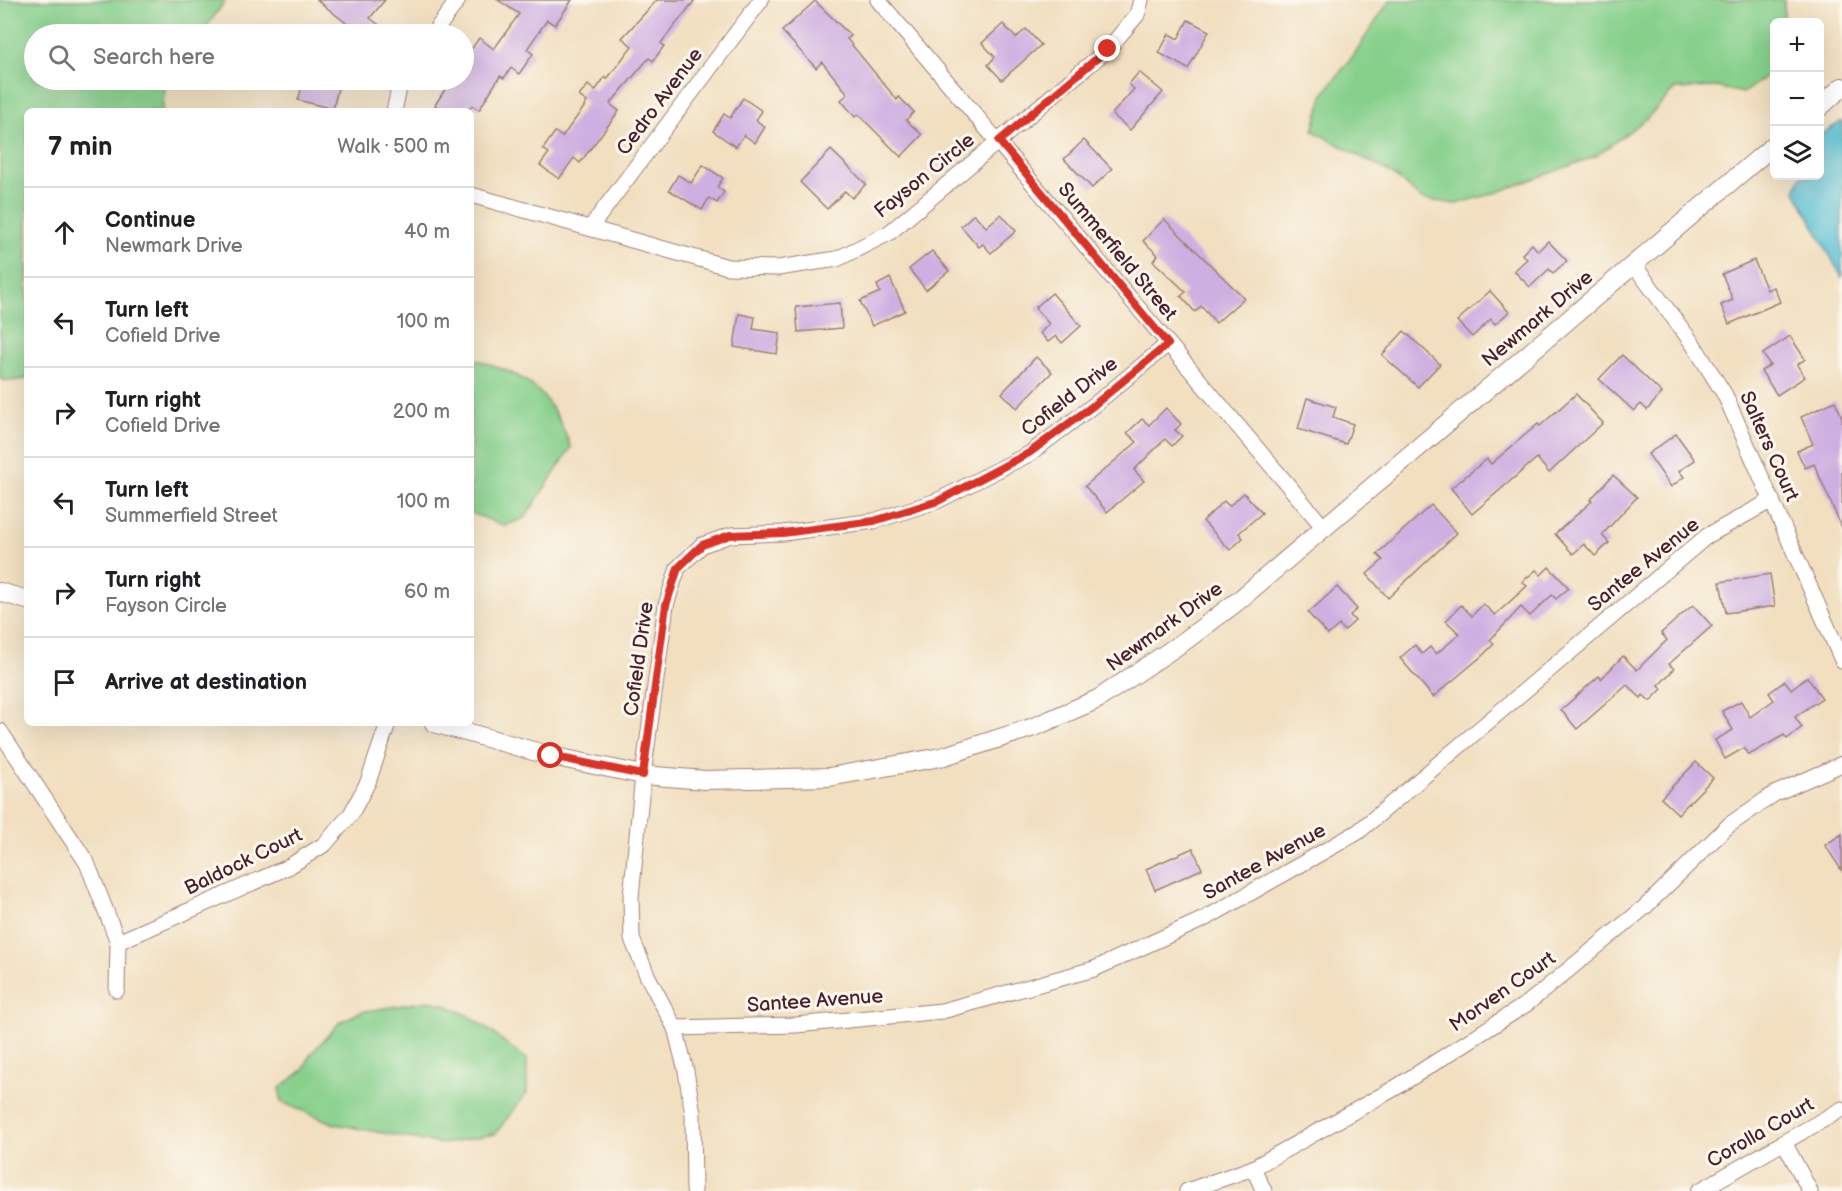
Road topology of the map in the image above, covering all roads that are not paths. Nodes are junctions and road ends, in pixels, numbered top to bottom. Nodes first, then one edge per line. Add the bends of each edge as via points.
1 (458, 0) edge
2 (761, 0) edge
3 (878, 0) edge
4 (1142, 0) edge
5 (440, 24) edge
6 (1842, 87) edge
7 (399, 90) edge
8 (1824, 103) edge
9 (395, 108) edge
10 (999, 141) junction
11 (1770, 148) edge
12 (474, 196) edge
13 (590, 228) junction
14 (1634, 265) junction
15 (1168, 344) junction
16 (1772, 500) junction
17 (1325, 529) junction
18 (0, 592) edge
19 (24, 599) edge
20 (1842, 660) edge
21 (387, 726) edge
22 (445, 726) edge
23 (0, 731) edge
24 (1842, 764) edge
25 (643, 775) junction
26 (118, 942) junction
27 (117, 990) dead end
28 (675, 1028) junction
29 (1842, 1109) edge
30 (1784, 1142) junction
31 (1253, 1168) junction
32 (694, 1191) edge
33 (1187, 1191) edge
34 (1264, 1191) edge
35 (1700, 1191) edge
36 (1810, 1191) edge

1 - 5 street
2 - 13 street, Cedro Avenue
3 - 10 street, Summerfield Street
4 - 10 street, Fayson Circle via 1137,15 1108,49
6 - 8 street
7 - 9 street
10 - 13 street, Fayson Circle via 890,233 837,259 778,268 728,267
10 - 15 street, Summerfield Street
11 - 14 street, Newmark Drive
12 - 13 street, Fayson Circle
14 - 16 street, Salters Court via 1693,344 1725,395
14 - 17 street, Newmark Drive
15 - 17 street, Summerfield Street
15 - 25 street, Cofield Drive via 1029,453 938,501 874,521 783,533 730,535 702,545 678,568 666,605
16 - 20 street, Salters Court
16 - 28 street, Santee Avenue via 1707,536 1358,832 1206,918 1094,969 942,1011 796,1025
17 - 25 street, Newmark Drive via 1186,640 1098,699 1034,728 941,757 829,777 705,780
18 - 19 street
21 - 26 street, Baldock Court via 368,782 351,814 326,844 288,867
22 - 25 street, Newmark Drive via 551,756
23 - 26 street via 87,863
24 - 31 street, Morven Court via 1774,794 1729,825 1645,907 1528,1003 1395,1088
25 - 28 street, Cofield Drive via 631,897 632,939
26 - 27 street
28 - 32 street, Cofield Drive via 693,1114
29 - 30 street, Corolla Court
30 - 35 street, Corolla Court
30 - 36 street
31 - 33 street, Morven Court
31 - 34 street

